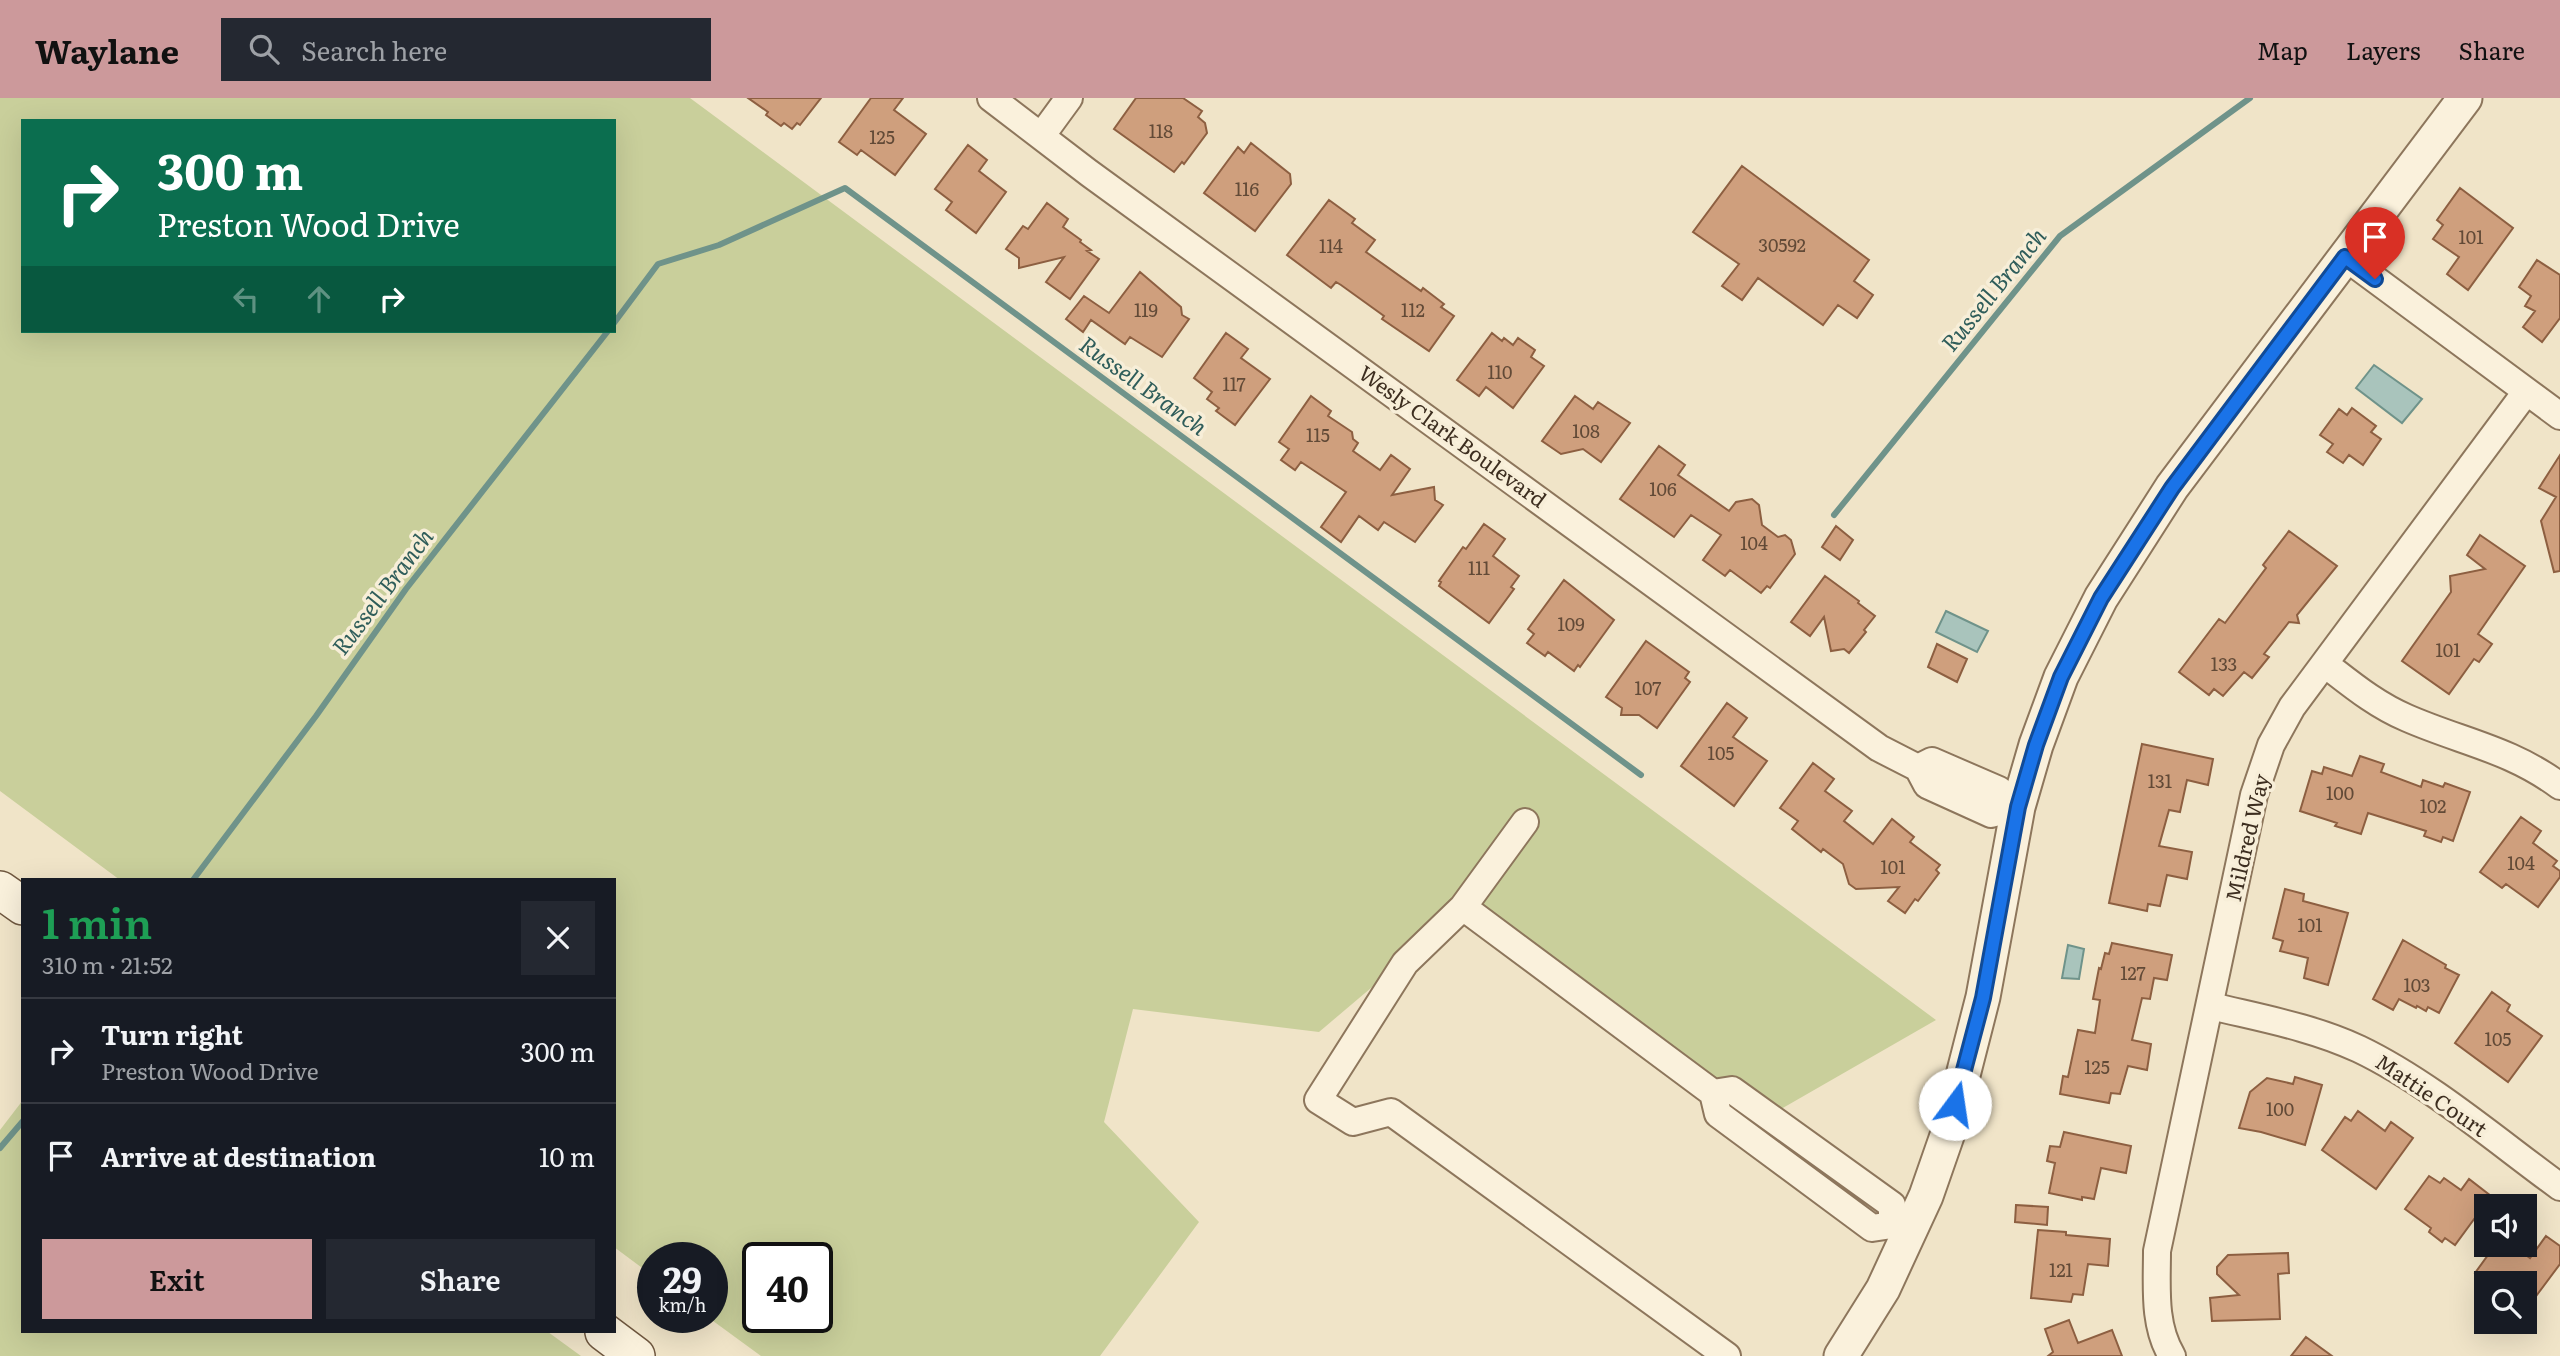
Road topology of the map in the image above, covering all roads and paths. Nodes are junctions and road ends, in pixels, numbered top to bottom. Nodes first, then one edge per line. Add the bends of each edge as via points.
1 (992, 98) edge
2 (1069, 98) edge
3 (2465, 98) edge
4 (1042, 135) junction
5 (2345, 257) junction
6 (2526, 392) junction
7 (2560, 416) edge
8 (2325, 664) junction
9 (2560, 786) edge
10 (2018, 807) junction
11 (1525, 822) dead end
12 (0, 890) edge
13 (21, 905) edge
14 (1463, 907) junction
15 (2211, 1006) junction
16 (2560, 1187) edge
17 (1900, 1230) junction
18 (605, 1333) edge
19 (636, 1356) edge
20 (1727, 1356) edge
21 (1841, 1356) edge
22 (2172, 1356) edge

1 - 4 street, Wesly Clark Boulevard
2 - 4 street
3 - 5 street
4 - 10 street, Wesly Clark Boulevard via 1868,740 1918,768 1927,785 1991,814
5 - 6 street
5 - 10 street via 2172,488 2101,598 2061,677
6 - 7 street
6 - 8 street, Mildred Way
8 - 9 street via 2382,706 2511,755
8 - 15 street, Mildred Way via 2271,745 2254,795
10 - 17 street via 1983,998 1952,1117 1926,1196
11 - 14 street
12 - 13 main road
14 - 17 street via 1713,1093 1732,1090 1892,1205
14 - 20 street via 1405,963 1318,1100 1353,1122 1391,1112
15 - 16 street, Mattie Court via 2308,1030 2400,1070
15 - 22 street, Mildred Way via 2158,1251 2162,1340
17 - 21 street via 1883,1289
18 - 19 main road

